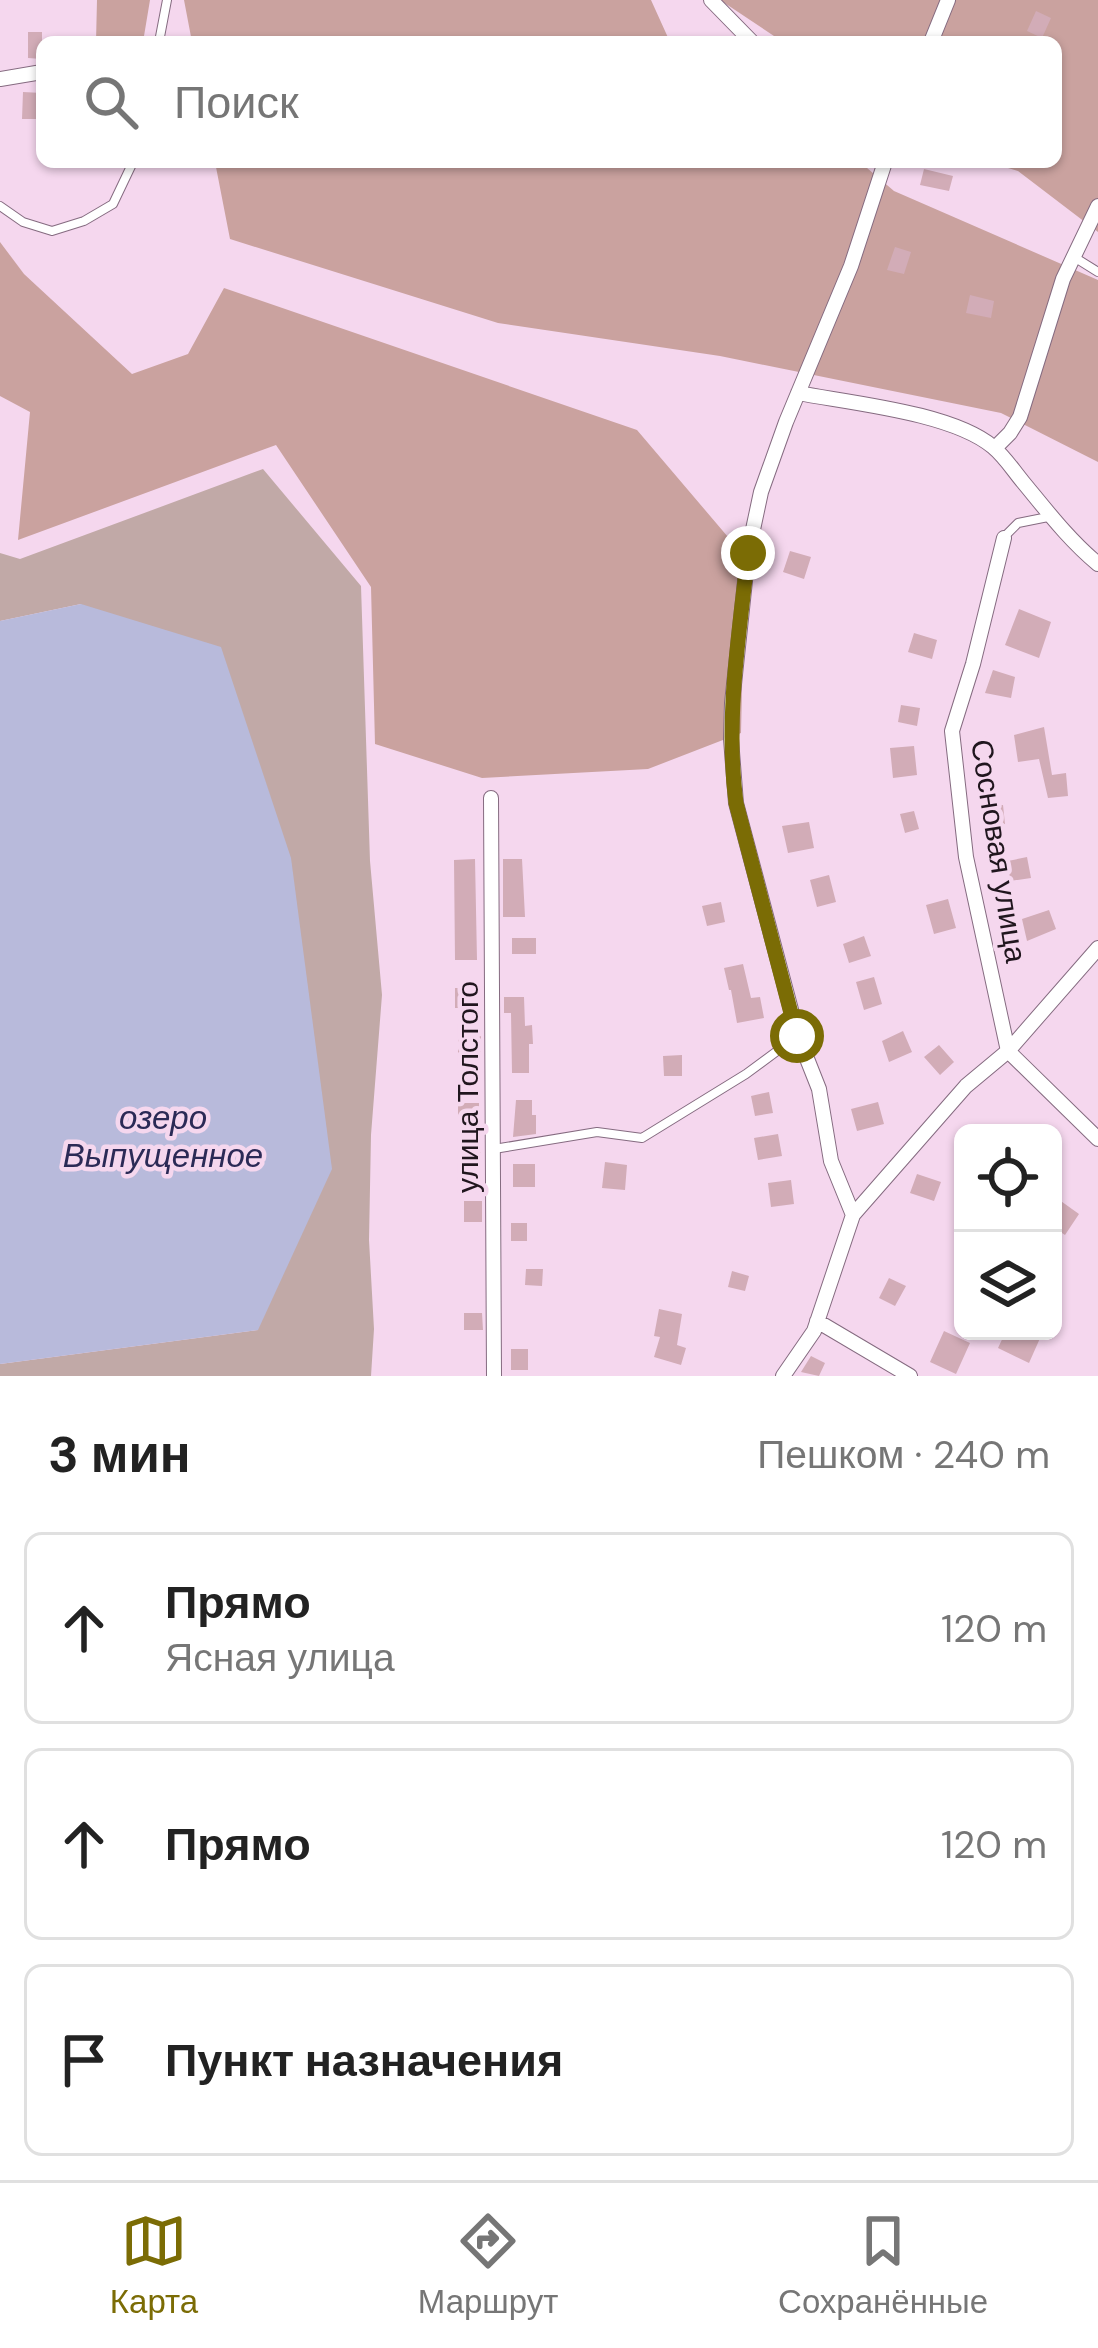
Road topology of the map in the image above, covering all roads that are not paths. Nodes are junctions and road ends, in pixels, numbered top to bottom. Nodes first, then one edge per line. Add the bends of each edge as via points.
1 (167, 0) edge
2 (711, 0) edge
3 (948, 0) edge
4 (160, 36) edge
5 (746, 36) edge
6 (933, 36) edge
7 (36, 74) edge
8 (0, 79) edge
9 (130, 168) edge
10 (883, 168) edge
11 (0, 206) edge
12 (1098, 206) edge
13 (1072, 255) junction
14 (1098, 272) edge
15 (798, 393) junction
16 (995, 448) junction
17 (1051, 517) junction
18 (1004, 538) joint
19 (1098, 564) edge
20 (491, 798) dead end
21 (1098, 949) edge
22 (797, 1036) junction
23 (1008, 1051) junction
24 (1098, 1139) edge
25 (494, 1149) junction
26 (853, 1215) junction
27 (817, 1321) junction
28 (494, 1376) edge
29 (783, 1376) edge
30 (910, 1376) edge

1 - 4 lane
2 - 5 street
3 - 6 street
7 - 8 street
9 - 11 lane via 113,204 52,231
10 - 15 street
12 - 13 street
13 - 14 lane
13 - 16 street via 1020,417
15 - 16 street via 963,428
15 - 22 street via 748,553 731,757
16 - 17 street
17 - 18 lane via 1018,523
17 - 19 street
18 - 23 street, Сосновая улица via 952,731 967,857
20 - 25 street, улица Толстого
21 - 23 street
22 - 25 lane via 642,1138 597,1132
22 - 26 street
23 - 24 street
23 - 26 street via 966,1085
25 - 28 street, улица Толстого
26 - 27 street
27 - 29 street
27 - 30 street

